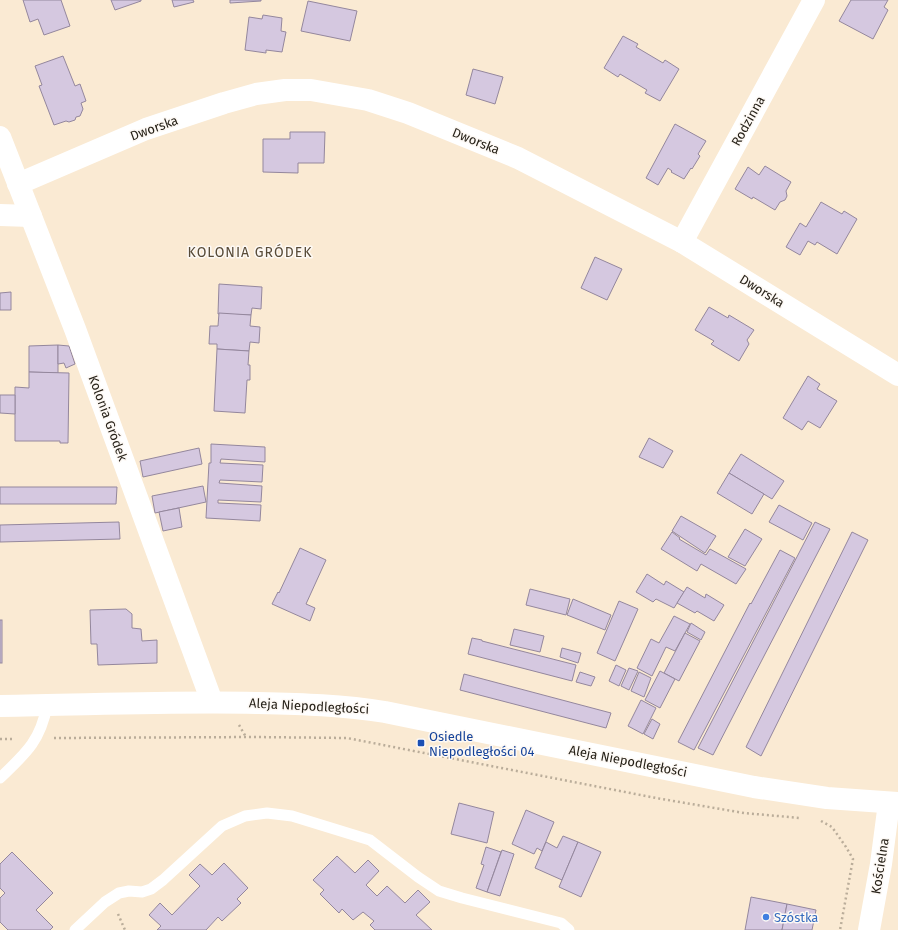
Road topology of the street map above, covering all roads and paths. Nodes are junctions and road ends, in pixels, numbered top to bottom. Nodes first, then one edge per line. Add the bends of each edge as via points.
1 (814, 0) edge
2 (0, 136) edge
3 (18, 184) junction
4 (0, 215) edge
5 (30, 216) junction
6 (682, 242) junction
7 (898, 375) edge
8 (212, 702) junction
9 (0, 706) edge
10 (47, 706) junction
11 (36, 738) junction
12 (0, 739) edge
13 (0, 778) edge
14 (894, 803) edge
15 (804, 819) dead end
16 (819, 820) dead end
17 (75, 930) edge
18 (569, 930) edge
19 (840, 930) edge
20 (869, 930) edge

1 - 6 street, Rodzinna
2 - 3 street, Kolonia Gródek
3 - 5 street, Kolonia Gródek
3 - 6 street, Dworska via 146,129 224,103 256,94 311,90 368,100 408,113 518,158
4 - 5 street
5 - 8 street, Kolonia Gródek via 80,343
6 - 7 street, Dworska
8 - 10 street, Aleja Niepodległości
8 - 14 street, Aleja Niepodległości via 319,704 368,709 754,787 826,798
9 - 10 street, Aleja Niepodległości
10 - 11 lane
11 - 12 path
11 - 13 lane via 19,760
11 - 15 path via 347,738 744,814
14 - 20 street, Kościelna
16 - 19 path via 832,827 853,859
17 - 18 lane via 105,902 119,893 152,889 222,826 245,816 266,814 292,816 370,840 439,891 561,923

